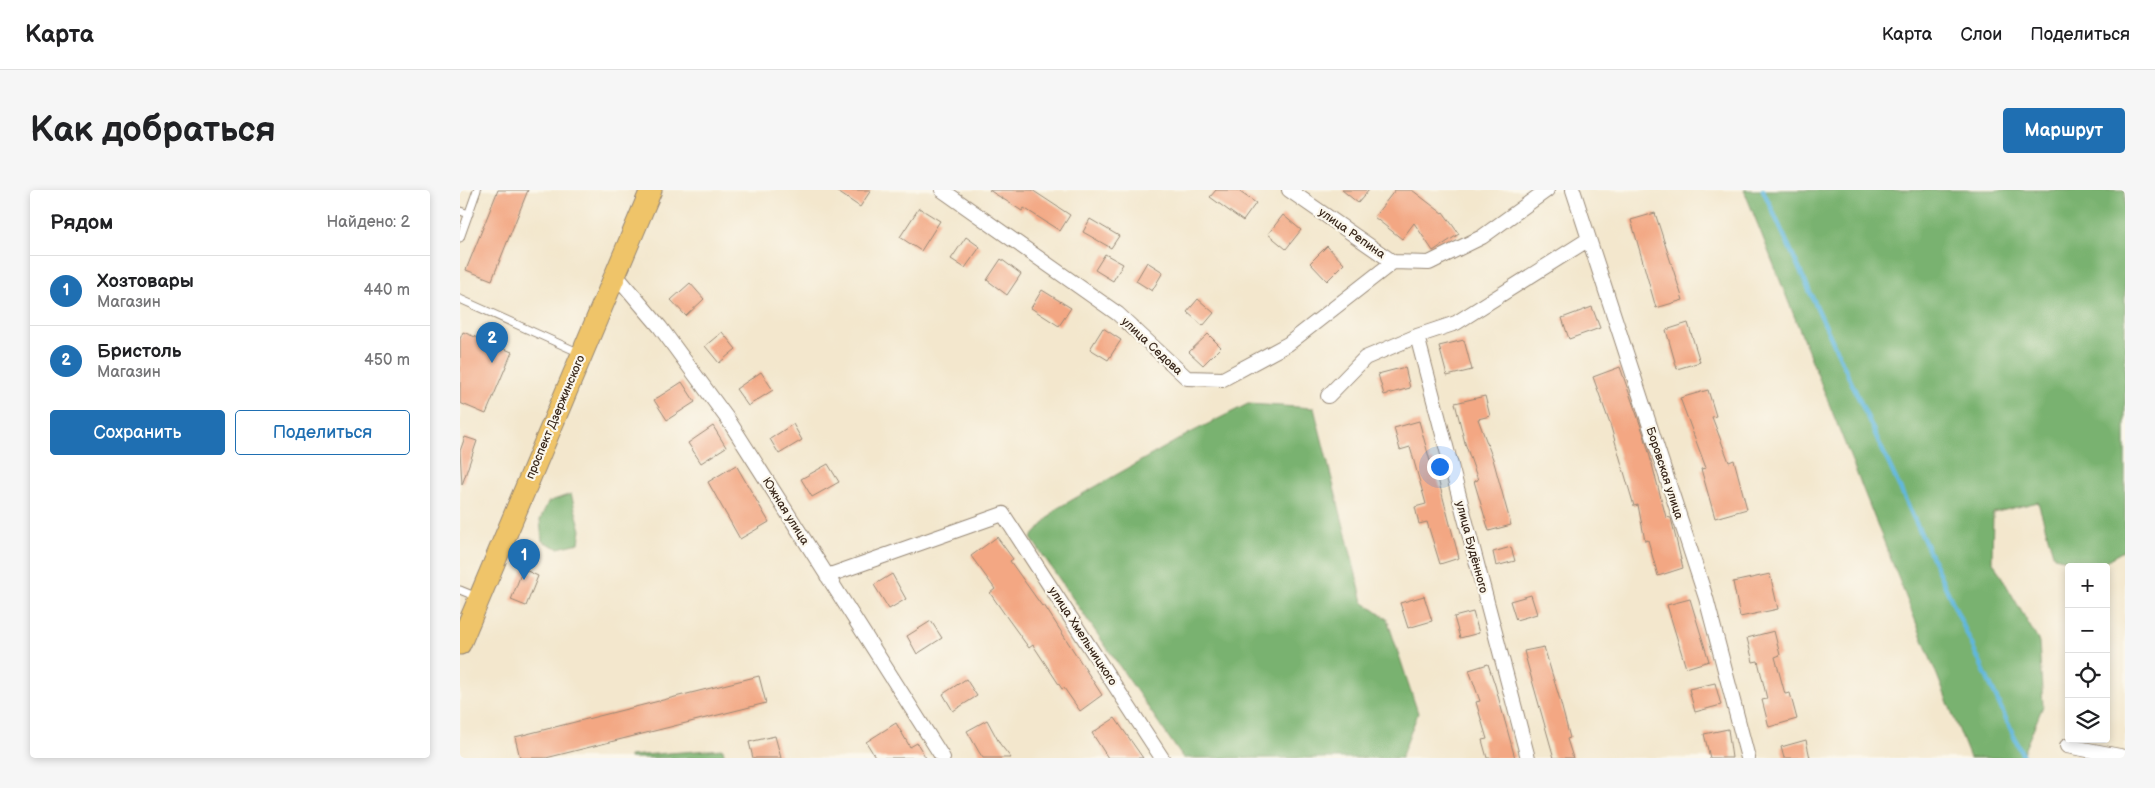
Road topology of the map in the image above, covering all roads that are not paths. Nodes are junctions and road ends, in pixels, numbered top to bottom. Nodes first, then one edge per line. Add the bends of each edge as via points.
1 (477, 190) edge
2 (651, 190) edge
3 (942, 190) edge
4 (1289, 190) edge
5 (1547, 190) edge
6 (1573, 190) edge
7 (460, 211) edge
8 (468, 214) junction
9 (460, 238) edge
10 (1589, 239) junction
11 (1393, 262) junction
12 (616, 274) junction
13 (460, 299) edge
14 (1416, 336) junction
15 (582, 354) junction
16 (1328, 396) dead end
17 (827, 576) junction
18 (470, 594) edge
19 (460, 644) edge
20 (2067, 746) dead end
21 (2125, 757) edge
22 (943, 758) edge
23 (1162, 758) edge
24 (1528, 758) edge
25 (1748, 758) edge

1 - 8 lane
2 - 12 main road, проспект Дзержинского
3 - 11 street, улица Седова via 1118,314 1186,378 1223,379 1288,344
4 - 11 street, улица Репина
5 - 11 street, улица Репина via 1482,237 1429,263
6 - 10 street, Боровская улица
7 - 8 lane
8 - 9 lane
10 - 14 street via 1456,323
10 - 25 street, Боровская улица via 1706,598
12 - 15 main road, проспект Дзержинского
12 - 17 street, Южная улица via 660,327 729,421
13 - 15 lane
14 - 16 street via 1365,358
14 - 24 street, улица Будённого
15 - 18 main road, проспект Дзержинского
17 - 22 street, Южная улица
17 - 23 street, улица Хмельницкого via 1003,514
18 - 19 main road, проспект Дзержинского
20 - 21 street

